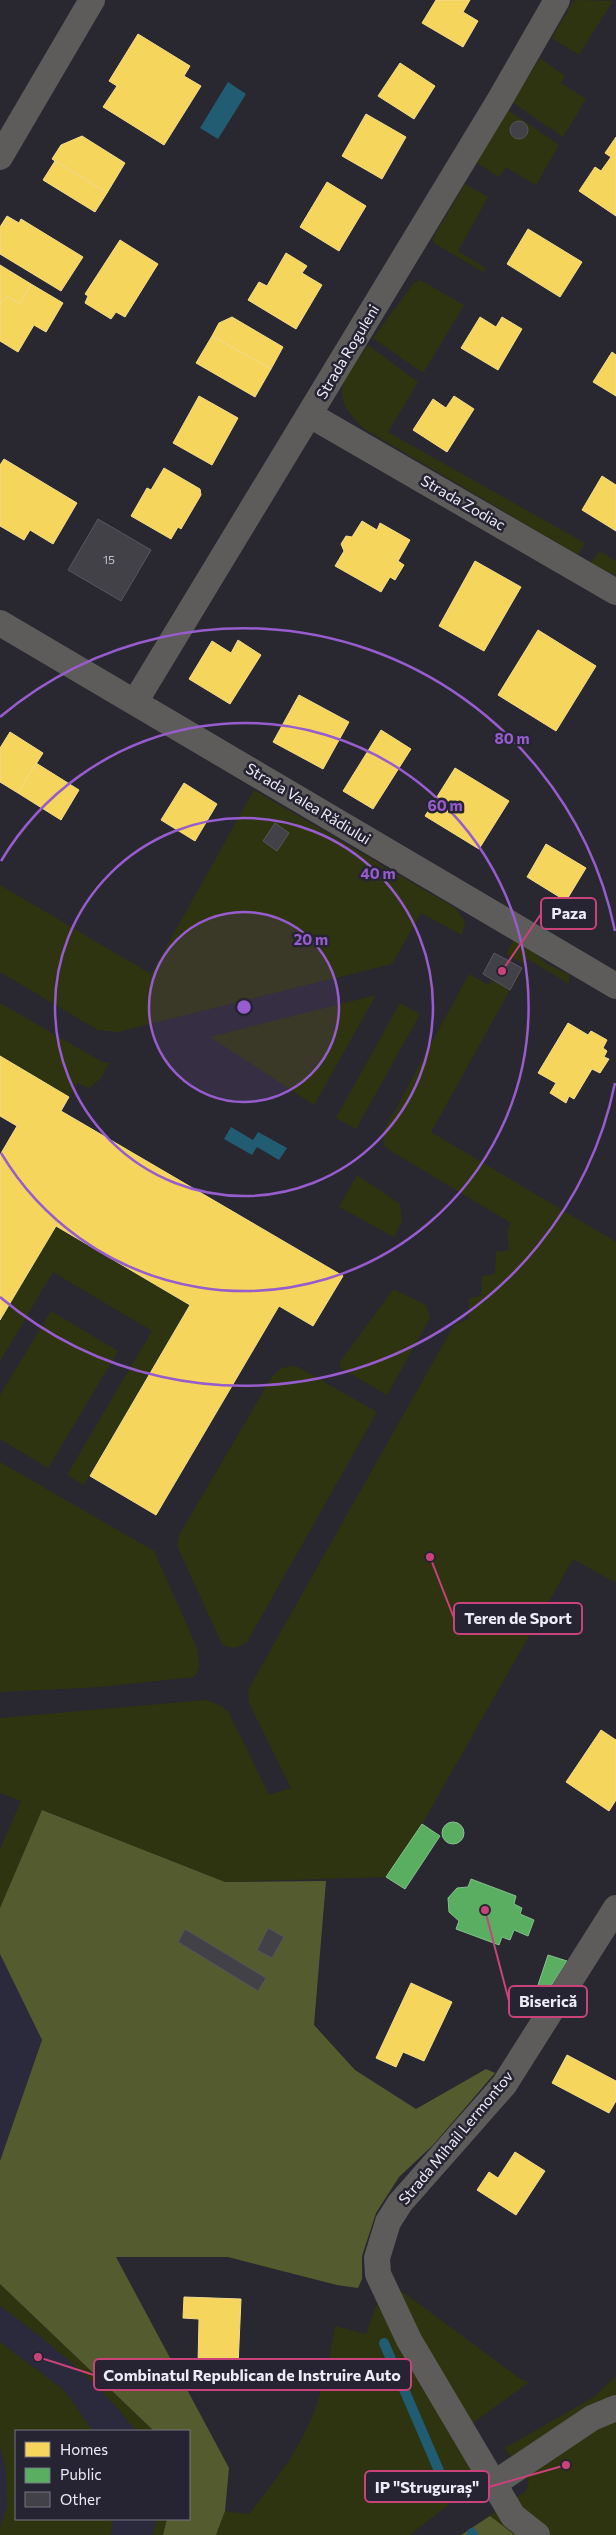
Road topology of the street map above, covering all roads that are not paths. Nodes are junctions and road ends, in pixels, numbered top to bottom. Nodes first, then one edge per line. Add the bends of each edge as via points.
1 (92, 0) edge
2 (557, 0) edge
3 (0, 157) edge
4 (310, 415) junction
5 (616, 592) edge
6 (0, 623) edge
7 (135, 702) junction
8 (616, 986) edge
9 (616, 1908) edge
10 (616, 2408) edge
11 (495, 2483) junction
12 (537, 2535) edge

1 - 3 street
2 - 4 street, Strada Roguleni
4 - 5 street, Strada Zodiac
4 - 7 street, Strada Roguleni
6 - 7 street, Strada Valea Rădiului
7 - 8 street, Strada Valea Rădiului
9 - 11 street, Strada Mihail Lermontov via 504,2085 400,2203 388,2222 377,2258 378,2274 409,2340
10 - 11 street via 592,2418
11 - 12 street, Strada Mihail Lermontov via 513,2516

